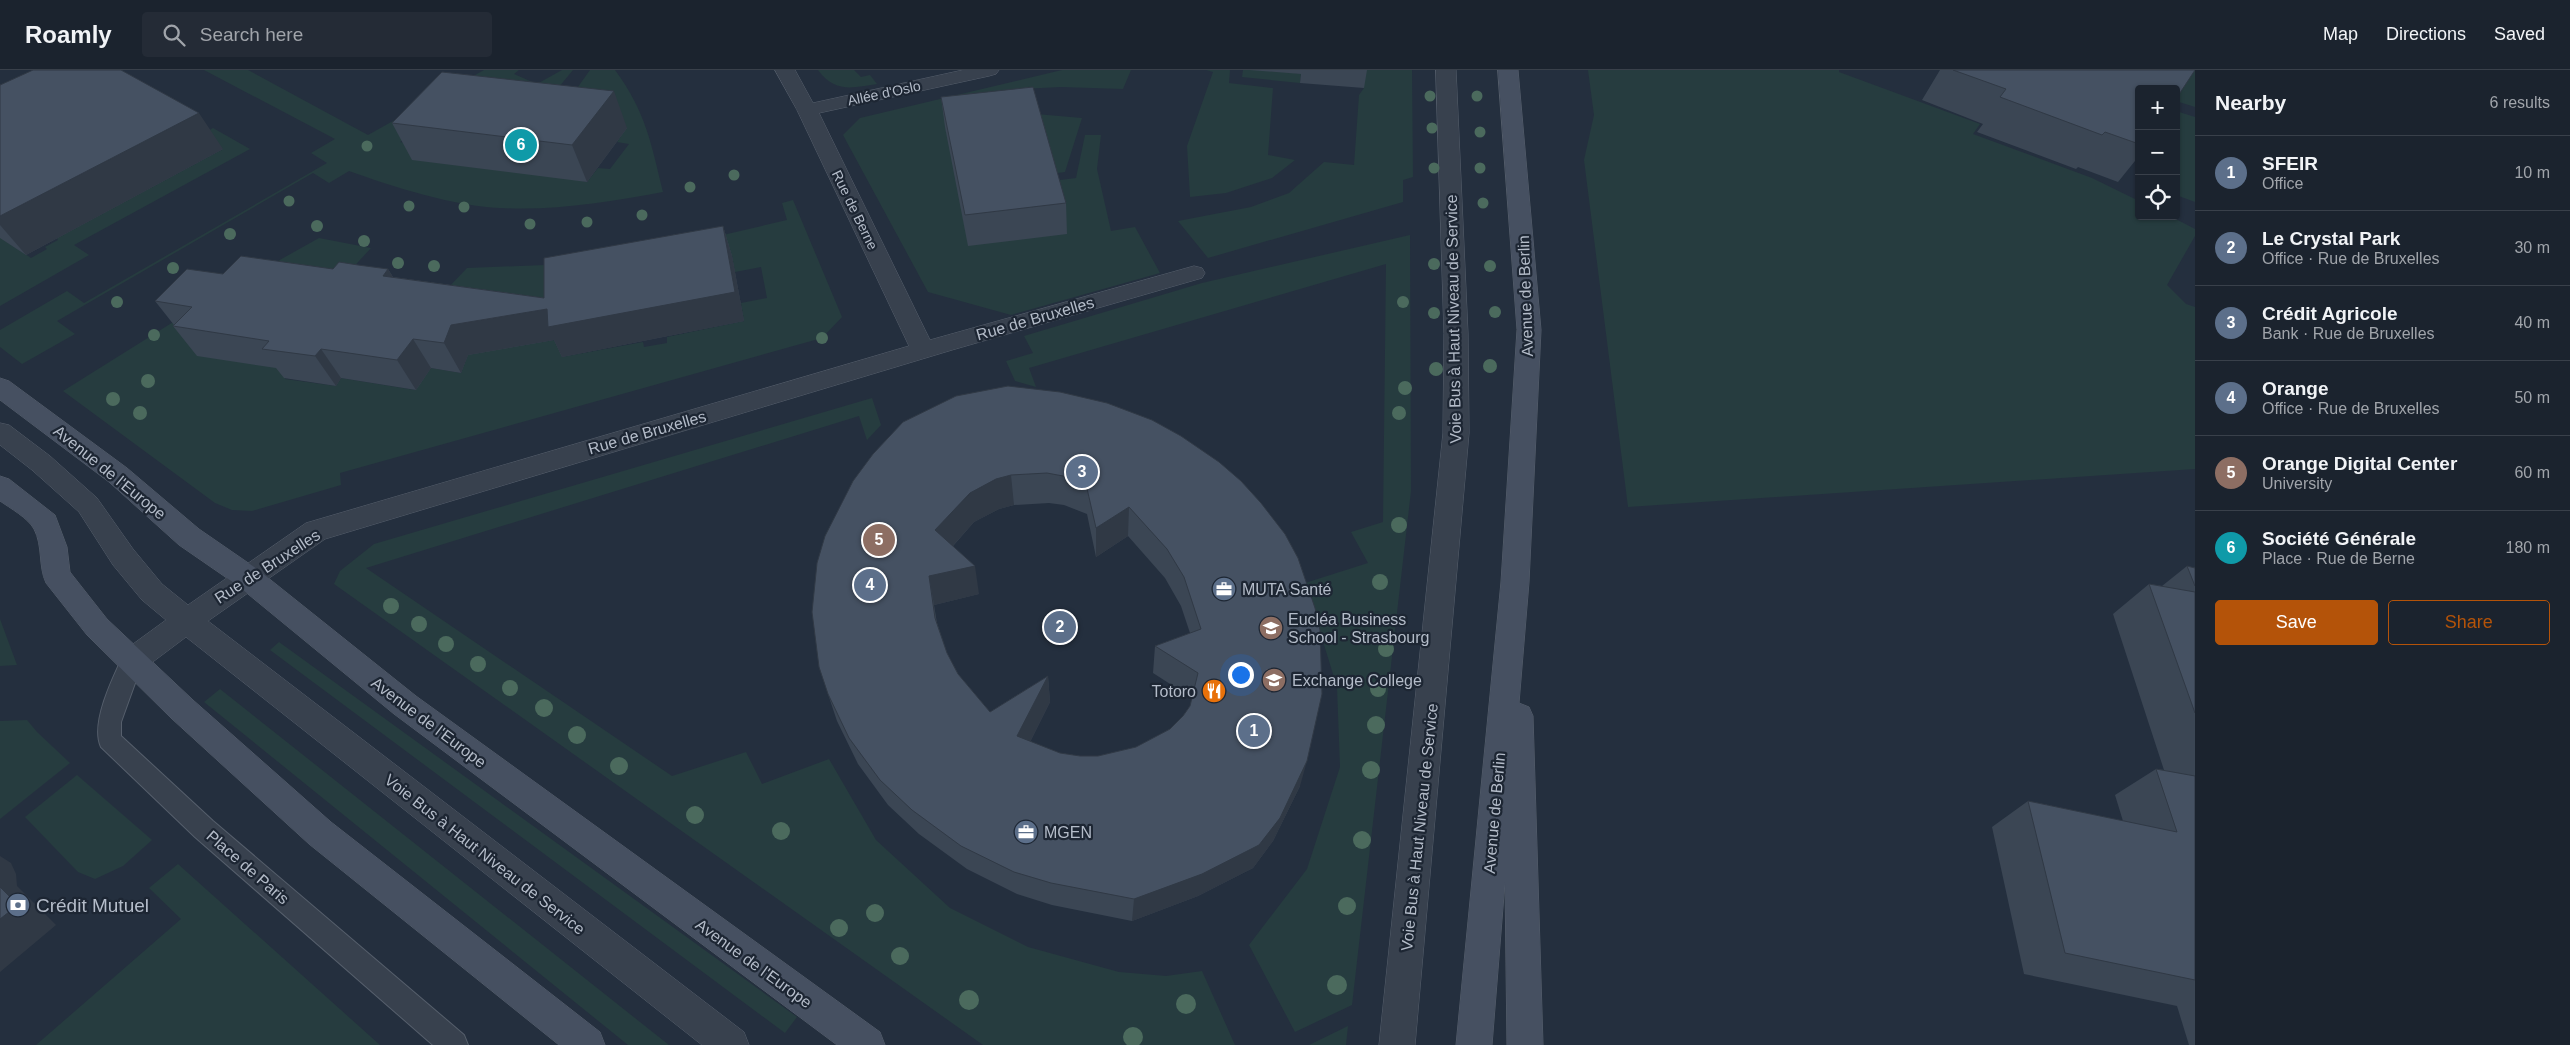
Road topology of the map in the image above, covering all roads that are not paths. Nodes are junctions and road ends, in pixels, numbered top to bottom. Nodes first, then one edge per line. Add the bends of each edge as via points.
1 (785, 70) edge
2 (989, 70) edge
3 (1446, 70) edge
4 (1508, 70) edge
5 (807, 110) junction
6 (1194, 273) dead end
7 (923, 351) junction
8 (0, 387) edge
9 (0, 432) edge
10 (0, 486) edge
11 (247, 577) junction
12 (1515, 582) junction
13 (187, 621) junction
14 (132, 661) junction
15 (454, 1045) edge
16 (587, 1045) edge
17 (731, 1045) edge
18 (866, 1045) edge
19 (1397, 1045) edge
20 (1474, 1045) edge
21 (1526, 1045) edge

1 - 5 street, Rue de Berne
2 - 5 street, Allée d'Oslo
3 - 19 street, Voie Bus à Haut Niveau de Service via 1456,334 1456,433
4 - 12 street, Avenue de Berlin via 1529,330
5 - 7 street, Rue de Berne
6 - 7 street, Rue de Bruxelles
7 - 11 street, Rue de Bruxelles via 316,531
8 - 11 street, Avenue de l'Europe via 118,475 189,537
9 - 13 street via 88,505 123,557 152,592
10 - 14 street via 45,522 53,547 56,575 97,627
11 - 13 street, Rue de Bruxelles
11 - 18 street, Avenue de l'Europe via 405,705
12 - 20 street, Avenue de Berlin
12 - 21 street, Avenue de Berlin
13 - 14 street, Rue de Bruxelles
13 - 17 street, Voie Bus à Haut Niveau de Service
14 - 15 lane, Place de Paris via 108,722 109,740 204,829
14 - 16 street via 320,833

